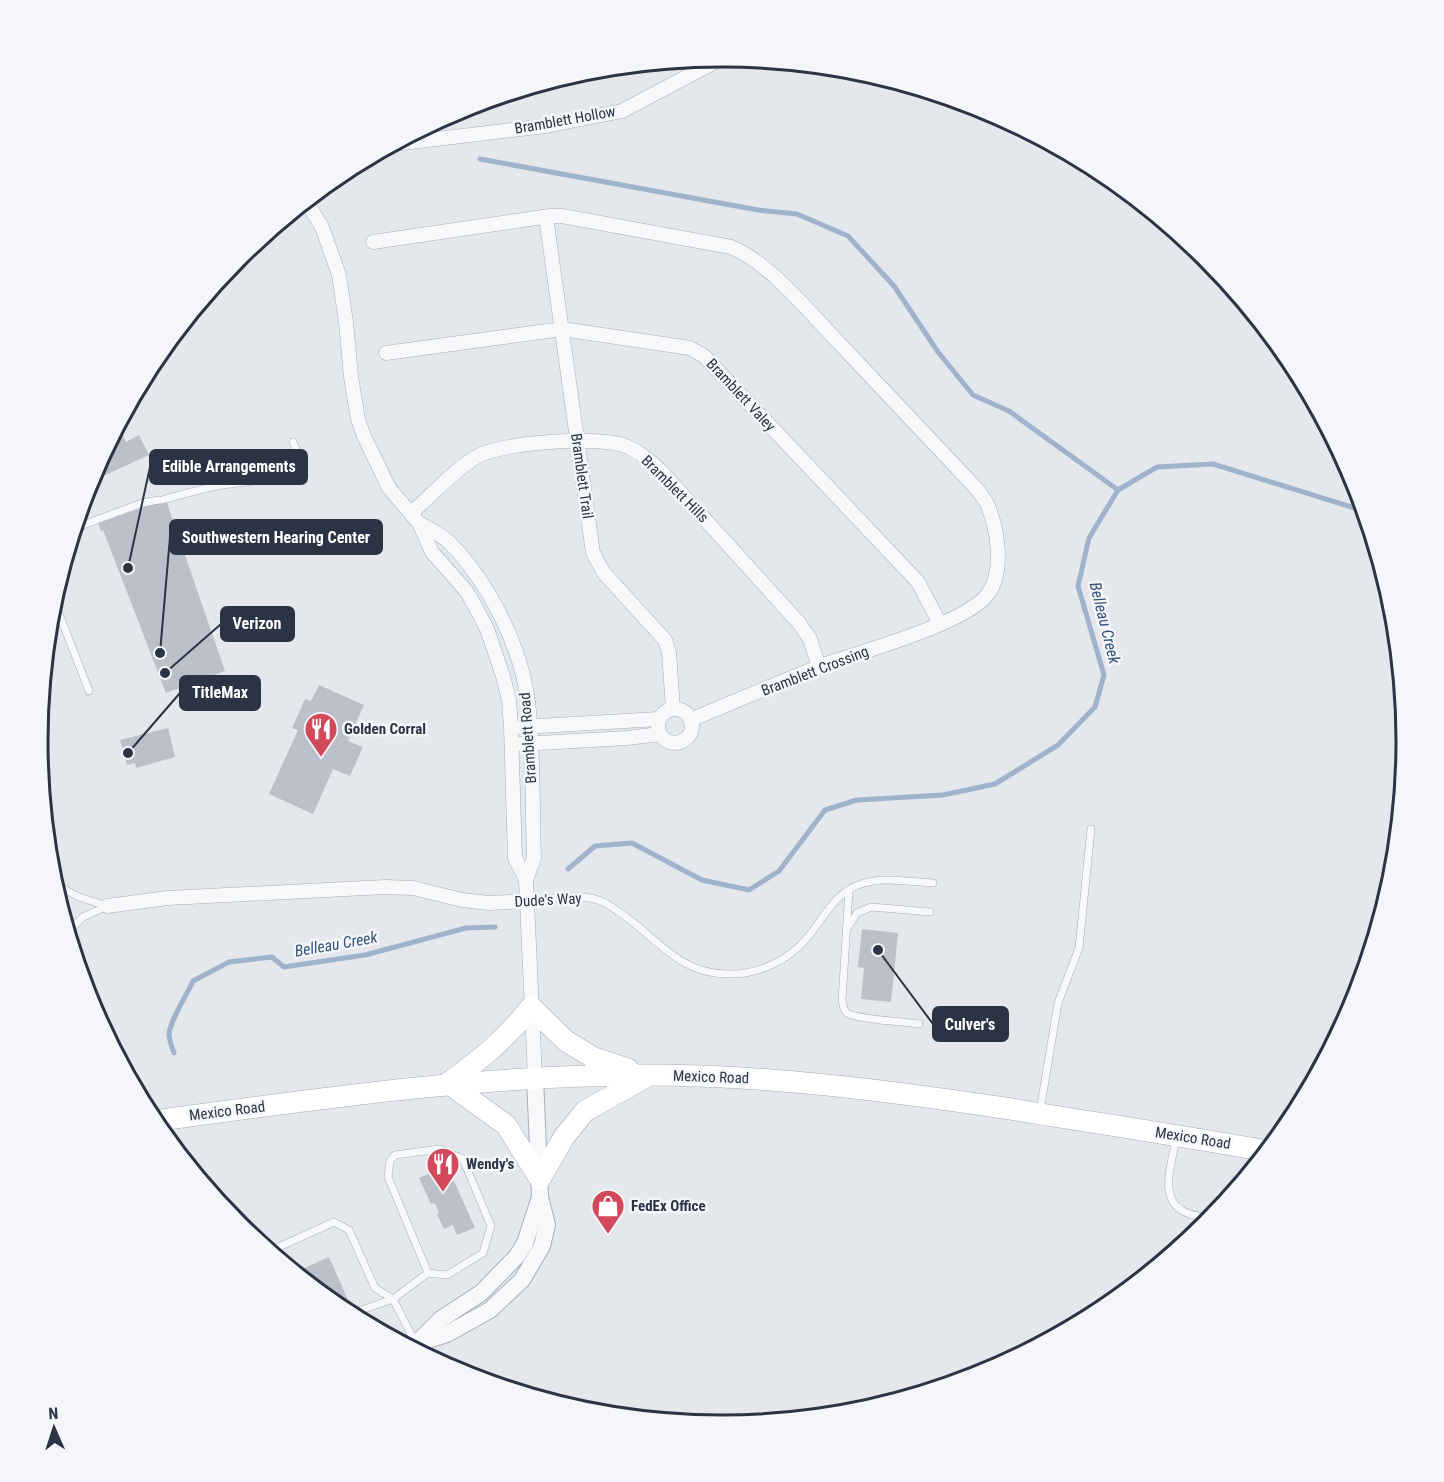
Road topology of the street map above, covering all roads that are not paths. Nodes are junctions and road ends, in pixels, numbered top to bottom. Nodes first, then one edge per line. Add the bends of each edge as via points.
1 (704, 67) edge
2 (415, 141) edge
3 (310, 208) edge
4 (546, 217) junction
5 (373, 242) dead end
6 (562, 329) junction
7 (386, 353) dead end
8 (578, 440) junction
9 (293, 442) dead end
10 (415, 518) junction
11 (84, 525) edge
12 (60, 616) edge
13 (940, 624) junction
14 (819, 667) junction
15 (89, 691) dead end
16 (672, 709) junction
17 (659, 719) junction
18 (690, 720) junction
19 (529, 726) junction
20 (511, 727) junction
21 (660, 734) junction
22 (530, 743) junction
23 (512, 744) junction
24 (1091, 829) dead end
25 (526, 880) junction
26 (933, 883) dead end
27 (65, 890) edge
28 (849, 890) junction
29 (527, 901) junction
30 (107, 906) junction
31 (930, 912) dead end
32 (74, 926) edge
33 (846, 931) junction
34 (531, 1007) junction
35 (919, 1023) dead end
36 (649, 1075) junction
37 (536, 1077) junction
38 (448, 1083) junction
39 (1039, 1114) junction
40 (166, 1121) edge
41 (1176, 1136) junction
42 (1258, 1150) edge
43 (540, 1188) junction
44 (1201, 1216) edge
45 (278, 1248) edge
46 (428, 1273) junction
47 (393, 1299) junction
48 (362, 1310) edge
49 (410, 1338) edge
50 (421, 1343) edge

1 - 2 street, Bramblett Hollow via 622,111 546,126
3 - 10 street, Bramblett Road via 322,227 339,274 358,419 389,488
4 - 5 street, Bramblett Crossing
4 - 6 street, Bramblett Trail
4 - 13 street, Bramblett Crossing via 562,216 731,247 760,262 817,320 987,504 994,526 995,581 980,602
6 - 7 street, Bramblett Valey
6 - 8 street, Bramblett Trail
6 - 13 street, Bramblett Valey via 675,344 704,356 918,582
8 - 10 street, Bramblett Hills via 481,455 470,461
8 - 14 street, Bramblett Hills via 627,447 645,456 662,472 805,630
8 - 16 street, Bramblett Trail via 593,553 604,573 665,640
9 - 11 lane via 298,457 289,472 142,503
10 - 19 street, Bramblett Road via 449,542 489,594 513,646 528,700
10 - 20 street, Bramblett Road via 432,552 467,592 487,630 503,675
12 - 15 lane
13 - 14 street, Bramblett Crossing
14 - 18 street, Bramblett Crossing
16 - 17 street
16 - 18 street via 685,712
17 - 19 street
17 - 21 street
18 - 21 street via 691,730 683,740 670,742
19 - 20 street
19 - 22 street, Bramblett Road
20 - 23 street, Bramblett Road
21 - 22 street
22 - 23 street
22 - 25 street, Bramblett Road via 534,858
23 - 25 street, Bramblett Road via 515,858
24 - 39 lane via 1078,948 1058,1003
25 - 29 street, Bramblett Road
26 - 28 lane, Dude's Way via 881,879
27 - 30 lane, Dude's Way
28 - 29 lane, Dude's Way via 833,903 793,952 772,965 727,974 677,960 648,932 607,903 563,898
28 - 33 lane
29 - 30 street, Dude's Way via 489,903 413,888 385,887 168,898
29 - 34 street, Bramblett Road
30 - 32 lane, Dude's Way
31 - 33 lane via 871,907 857,913
33 - 35 lane via 842,1000 848,1014
34 - 36 main road via 566,1041 594,1058
34 - 37 street, Bramblett Road
34 - 38 main road via 495,1048
36 - 37 main road, Mexico Road
36 - 39 main road, Mexico Road via 851,1086
36 - 43 main road via 585,1112 564,1137
37 - 38 main road, Mexico Road
37 - 43 street
38 - 40 main road, Mexico Road
38 - 43 main road via 506,1125
39 - 41 main road, Mexico Road
41 - 42 main road, Mexico Road
41 - 44 lane via 1168,1191 1172,1202 1186,1212
43 - 50 street via 548,1225 542,1246 522,1280 490,1310
45 - 47 lane via 334,1222 349,1230 375,1288
46 - 46 lane via 447,1275 483,1253 492,1226 462,1159 440,1149 395,1155 388,1177
46 - 47 lane
47 - 48 lane
47 - 49 lane

